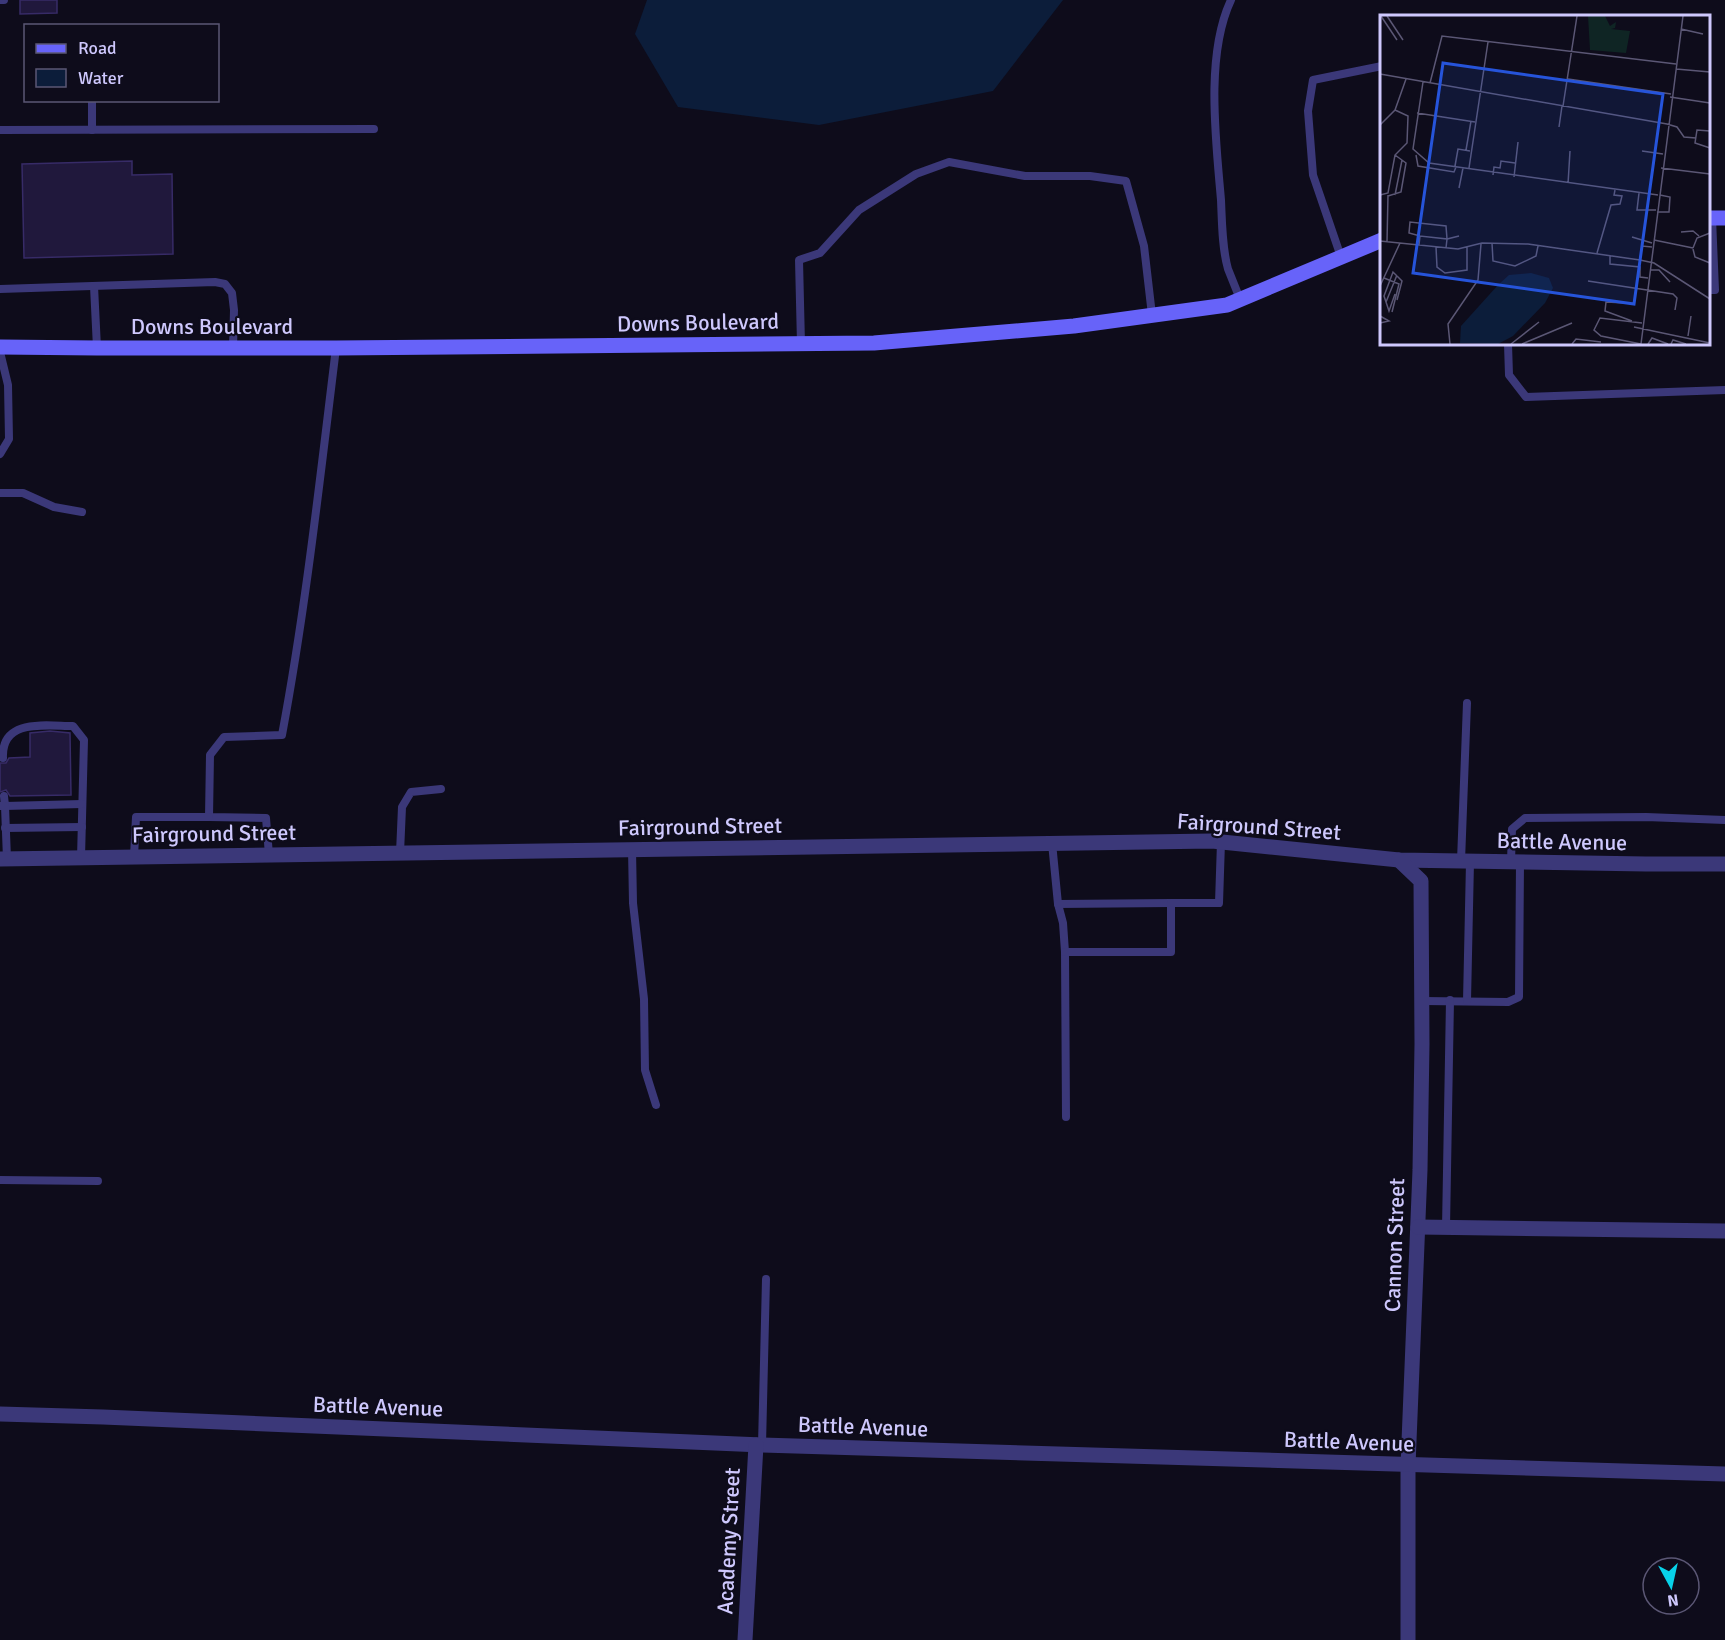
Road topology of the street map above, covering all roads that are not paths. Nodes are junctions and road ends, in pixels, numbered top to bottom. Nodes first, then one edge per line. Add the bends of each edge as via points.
1 (0, 0) edge
2 (4, 0) edge
3 (1231, 0) edge
4 (1380, 66) edge
5 (92, 102) edge
6 (374, 129) dead end
7 (0, 130) edge
8 (92, 130) junction
9 (1715, 218) edge
10 (1380, 241) edge
11 (1341, 257) junction
12 (94, 286) junction
13 (0, 289) edge
14 (1712, 290) edge
15 (1725, 290) edge
16 (1240, 299) junction
17 (1152, 315) junction
18 (801, 344) junction
19 (1508, 345) edge
20 (0, 346) edge
21 (97, 348) junction
22 (233, 348) junction
23 (336, 348) junction
24 (0, 352) edge
25 (1725, 390) edge
26 (0, 454) edge
27 (0, 493) edge
28 (82, 513) dead end
29 (1467, 703) dead end
30 (1, 746) edge
31 (3, 758) dead end
32 (441, 789) dead end
33 (4, 796) dead end
34 (82, 804) junction
35 (2, 806) edge
36 (209, 817) junction
37 (1725, 819) edge
38 (82, 827) junction
39 (5, 828) junction
40 (1221, 842) junction
41 (1052, 843) junction
42 (632, 849) junction
43 (400, 853) junction
44 (269, 855) junction
45 (134, 857) junction
46 (81, 858) junction
47 (3, 859) edge
48 (1399, 861) junction
49 (1465, 862) junction
50 (1515, 862) junction
51 (1725, 864) edge
52 (1171, 903) junction
53 (1058, 904) junction
54 (1065, 951) junction
55 (1450, 1000) junction
56 (1467, 1000) junction
57 (1423, 1001) junction
58 (656, 1105) dead end
59 (1066, 1116) dead end
60 (0, 1180) edge
61 (98, 1181) dead end
62 (1418, 1227) junction
63 (1446, 1228) junction
64 (1725, 1231) edge
65 (766, 1279) dead end
66 (0, 1414) edge
67 (759, 1445) junction
68 (1408, 1466) junction
69 (1725, 1474) edge
70 (745, 1640) edge
71 (1408, 1640) edge

1 - 2 lane
3 - 16 lane via 1225,13 1214,84 1224,241 1228,268
4 - 11 lane via 1313,80 1308,111 1313,175
5 - 8 lane
6 - 8 lane
7 - 8 lane
9 - 14 lane
10 - 11 street, Downs Boulevard
11 - 16 street, Downs Boulevard
12 - 13 lane
12 - 21 lane
12 - 22 lane via 225,284 232,293
14 - 15 lane
16 - 17 street, Downs Boulevard
17 - 18 street, Downs Boulevard via 1074,326 885,342
17 - 18 lane via 1144,246 1126,181 1090,176 1024,176 949,162 916,174 859,210 820,254 799,260
18 - 23 street, Downs Boulevard
19 - 25 lane via 1509,375 1526,397
20 - 21 street, Downs Boulevard
21 - 22 street, Downs Boulevard
22 - 23 street, Downs Boulevard
23 - 36 lane via 315,524 282,735 224,737 210,755
24 - 26 lane via 8,385 9,439
27 - 28 lane via 23,493 54,507
29 - 49 lane
30 - 31 lane
30 - 34 lane via 11,733 26,726 73,726 84,740
32 - 43 lane via 411,792 402,807
33 - 35 lane
34 - 35 lane
34 - 38 lane
35 - 39 lane
36 - 44 lane via 266,818
36 - 45 lane via 135,817
37 - 50 lane via 1525,818 1512,829
38 - 39 lane
38 - 46 lane
39 - 47 lane
40 - 41 street, Fairground Street
40 - 48 street, Fairground Street
40 - 52 lane via 1219,903
41 - 42 street, Fairground Street
41 - 53 lane
42 - 43 street, Fairground Street
42 - 58 lane via 633,903 644,999 645,1070
43 - 44 street, Fairground Street
44 - 45 street, Fairground Street
45 - 46 street, Fairground Street
46 - 47 street, Fairground Street
48 - 49 street, Battle Avenue
48 - 57 street, Cannon Street via 1421,881
49 - 50 street, Battle Avenue
49 - 56 lane
50 - 51 street, Battle Avenue
50 - 56 lane via 1519,997 1508,1002
52 - 53 lane
52 - 54 lane via 1171,952
53 - 54 lane
54 - 59 lane
55 - 56 lane
55 - 57 lane
55 - 63 lane
57 - 62 street, Cannon Street
60 - 61 lane
62 - 63 street
62 - 68 street, Cannon Street
63 - 64 street
65 - 67 lane
66 - 67 street, Battle Avenue
67 - 68 street, Battle Avenue
67 - 70 street, Academy Street
68 - 69 street, Battle Avenue
68 - 71 street, Cannon Street

